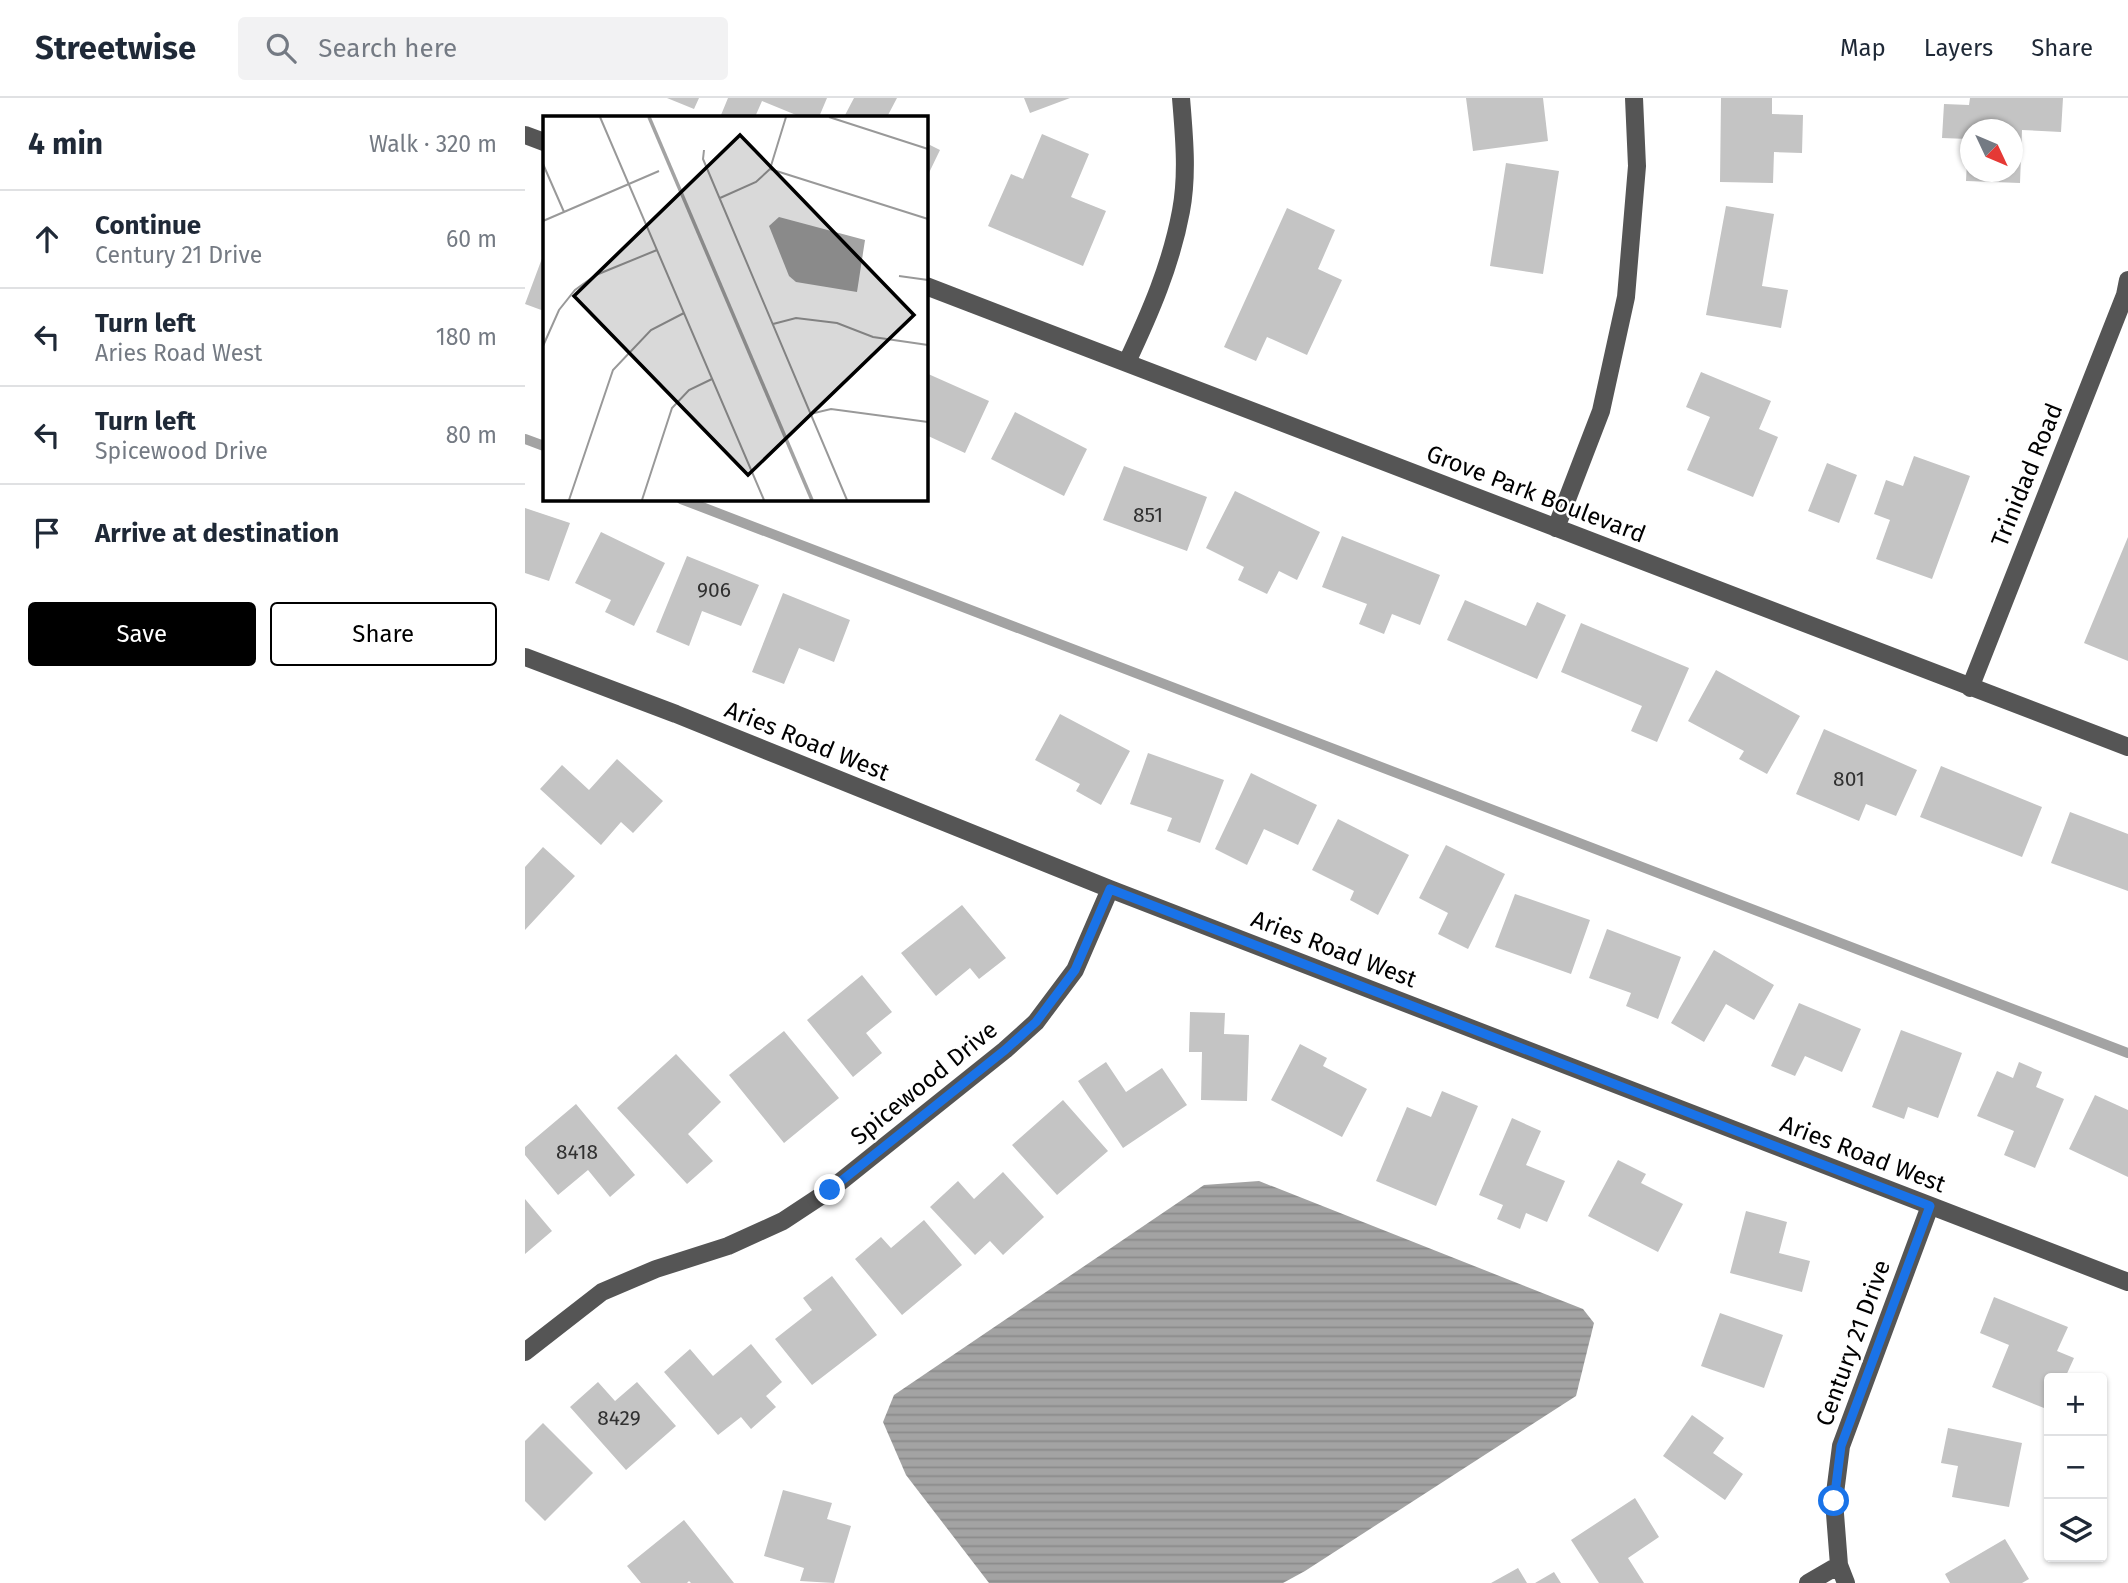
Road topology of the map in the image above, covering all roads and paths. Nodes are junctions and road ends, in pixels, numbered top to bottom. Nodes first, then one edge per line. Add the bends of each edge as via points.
1 (1181, 98) edge
2 (1634, 98) edge
3 (525, 135) edge
4 (543, 142) edge
5 (2128, 280) edge
6 (927, 286) edge
7 (1127, 362) junction
8 (1556, 528) junction
9 (527, 664) edge
10 (1970, 688) junction
11 (2128, 747) edge
12 (1110, 889) junction
13 (1930, 1206) junction
14 (2128, 1282) edge
15 (525, 1352) edge
16 (1839, 1565) junction
17 (1808, 1583) edge
18 (1846, 1583) edge

1 - 7 street via 1182,209 1165,275
2 - 8 street via 1637,166 1626,297 1601,411
3 - 4 street
5 - 10 street, Trinidad Road
6 - 7 street, Grove Park Boulevard
7 - 8 street, Grove Park Boulevard
8 - 10 street, Grove Park Boulevard
9 - 12 street, Aries Road West via 676,714
10 - 11 street, Grove Park Boulevard
12 - 13 street, Aries Road West
12 - 15 street, Spicewood Drive via 1075,970 1036,1022 830,1190 783,1221 728,1246 602,1292
13 - 14 street, Aries Road West
13 - 16 street, Century 21 Drive via 1841,1446 1834,1501
16 - 17 street
16 - 18 street, Century 21 Drive

